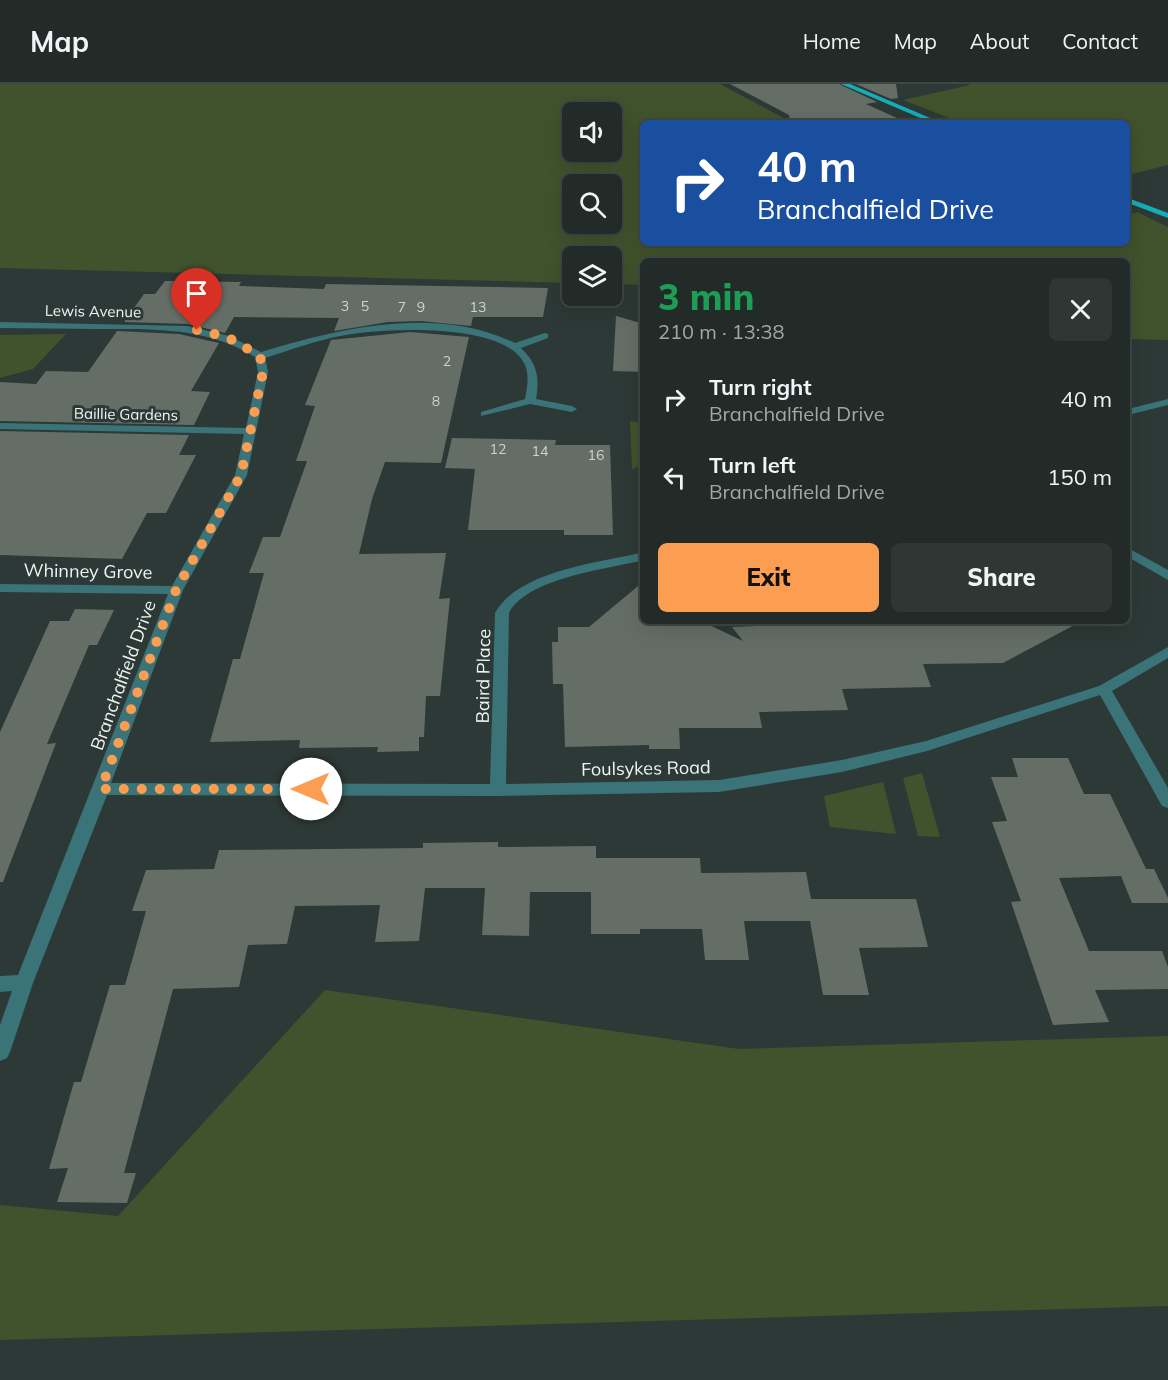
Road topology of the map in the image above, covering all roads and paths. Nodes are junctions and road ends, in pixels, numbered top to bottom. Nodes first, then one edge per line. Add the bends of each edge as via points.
1 (844, 84) edge
2 (931, 120) edge
3 (1130, 201) edge
4 (1168, 216) edge
5 (0, 325) edge
6 (545, 336) dead end
7 (514, 347) junction
8 (260, 356) junction
9 (530, 401) junction
10 (1168, 402) edge
11 (572, 409) dead end
12 (1130, 412) edge
13 (485, 414) dead end
14 (0, 426) edge
15 (252, 431) junction
16 (1130, 553) edge
17 (640, 557) edge
18 (1168, 576) edge
19 (0, 588) edge
20 (176, 590) junction
21 (1168, 652) edge
22 (1104, 689) junction
23 (101, 789) junction
24 (498, 790) junction
25 (1168, 802) edge
26 (24, 983) junction
27 (0, 984) edge
28 (0, 1052) edge

1 - 2 main road
3 - 4 main road
5 - 8 street, Lewis Avenue via 185,328 227,337
6 - 7 street
7 - 8 street via 483,334 389,328 351,332
7 - 9 street via 527,359 532,372
8 - 15 street, Branchalfield Drive via 263,372
9 - 11 street
9 - 13 street
10 - 12 street
14 - 15 street, Baillie Gardens
15 - 20 street, Branchalfield Drive via 241,475
16 - 18 street
17 - 24 street, Baird Place via 547,580 509,600 502,614
19 - 20 street, Whinney Grove
20 - 23 street, Branchalfield Drive
21 - 22 street, Foulsykes Road
22 - 24 street, Foulsykes Road via 927,746 842,766 719,786
22 - 25 street
23 - 24 street, Foulsykes Road
23 - 26 street, Branchalfield Drive
26 - 27 street
26 - 28 street, Branchalfield Drive

